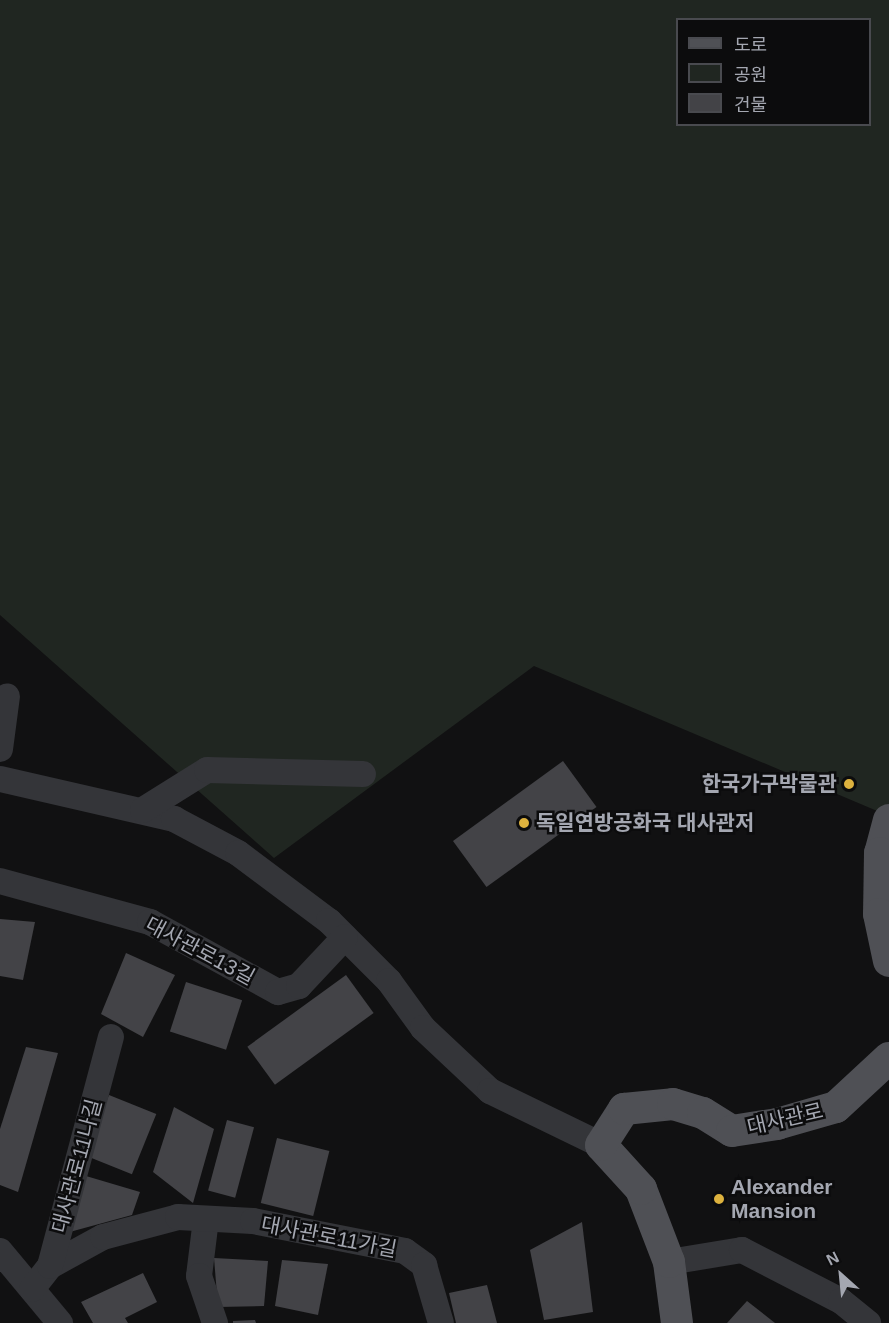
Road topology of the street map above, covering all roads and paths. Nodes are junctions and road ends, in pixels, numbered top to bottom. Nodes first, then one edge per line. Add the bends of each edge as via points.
1 (7, 696) dead end
2 (0, 749) edge
3 (363, 774) dead end
4 (0, 779) edge
5 (142, 810) junction
6 (889, 820) edge
7 (0, 881) edge
8 (345, 937) junction
9 (889, 961) edge
10 (111, 1037) dead end
11 (889, 1058) edge
12 (601, 1145) junction
13 (206, 1219) junction
14 (0, 1251) edge
15 (669, 1262) junction
16 (50, 1266) junction
17 (32, 1289) junction
18 (60, 1323) edge
19 (215, 1323) edge
20 (441, 1323) edge
21 (677, 1323) edge
22 (868, 1323) edge

1 - 2 street
3 - 5 street via 207,770
4 - 5 street
5 - 8 street via 174,819 238,853
6 - 9 main road via 880,853 879,914
7 - 8 street, 대사관로13길 via 150,922 278,992 299,986
8 - 12 street via 389,981 423,1028 490,1091
10 - 16 street, 대사관로11나길
11 - 12 main road, 대사관로 via 836,1107 732,1131 704,1113 673,1104 624,1109
12 - 15 main road via 641,1189
13 - 16 street, 대사관로11가길 via 178,1217 103,1237
13 - 19 street via 199,1276
13 - 20 street, 대사관로11가길 via 253,1221 405,1251 424,1265
14 - 17 street
15 - 21 main road
15 - 22 street via 742,1250 841,1302
16 - 17 street, 대사관로11나길
17 - 18 street

